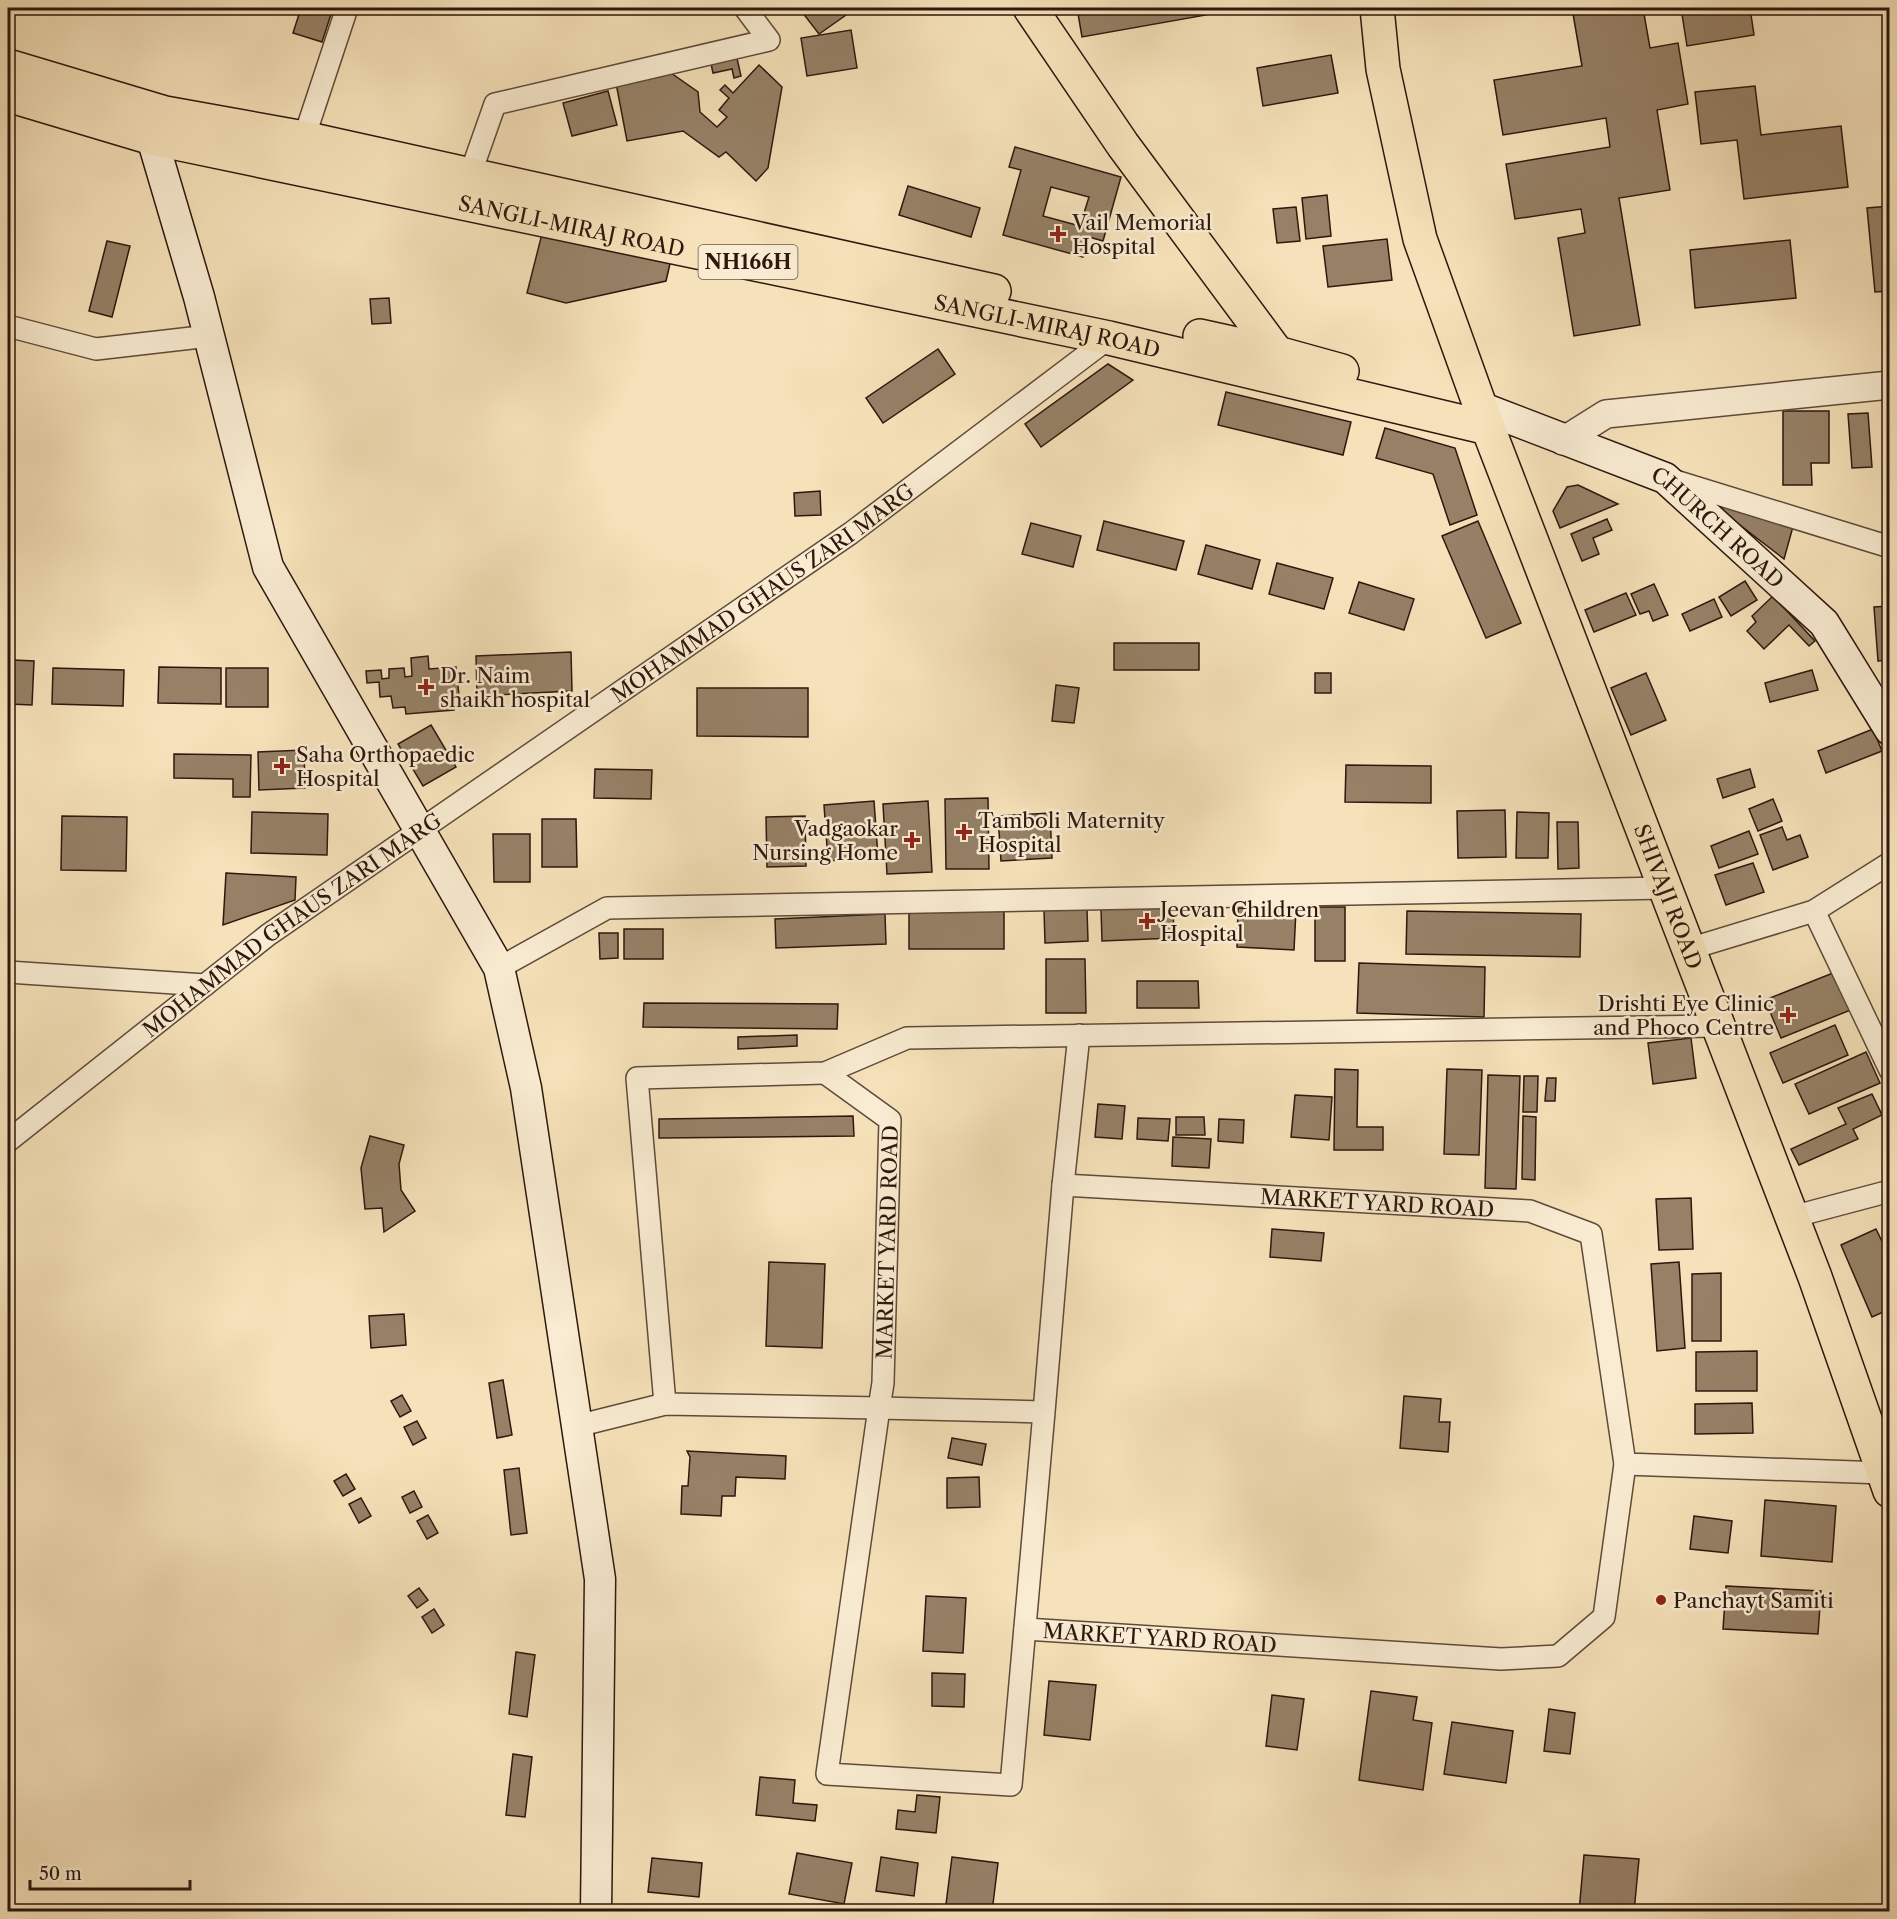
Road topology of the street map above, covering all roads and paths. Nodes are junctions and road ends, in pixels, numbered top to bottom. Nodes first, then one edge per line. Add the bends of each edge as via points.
1 (347, 8) edge
2 (745, 8) edge
3 (1030, 8) edge
4 (1377, 8) edge
5 (8, 66) edge
6 (8, 95) edge
7 (158, 126) junction
8 (304, 138) junction
9 (470, 175) junction
10 (8, 326) edge
11 (209, 336) junction
12 (1109, 338) junction
13 (1277, 353) junction
14 (1890, 385) edge
15 (1484, 418) junction
16 (1563, 441) junction
17 (1665, 478) junction
18 (1890, 547) edge
19 (1890, 730) edge
20 (420, 831) junction
21 (1890, 863) edge
22 (1665, 888) junction
23 (1814, 911) junction
24 (1689, 949) junction
25 (499, 968) junction
26 (8, 972) edge
27 (206, 984) junction
28 (1719, 1026) junction
29 (1078, 1035) junction
30 (1890, 1070) edge
31 (825, 1073) junction
32 (8, 1141) edge
33 (1063, 1185) junction
34 (1890, 1191) edge
35 (1792, 1217) junction
36 (666, 1404) junction
37 (879, 1408) junction
38 (1044, 1412) junction
39 (577, 1426) junction
40 (1626, 1464) junction
41 (1886, 1482) edge
42 (1025, 1629) junction
43 (596, 1911) edge

1 - 8 street
2 - 9 street via 769,40 495,104
3 - 13 main road via 1123,145
4 - 15 main road, SHIVAJI ROAD via 1383,69 1420,239
5 - 7 main road, SANGLI-MIRAJ ROAD
6 - 7 main road, SANGLI-MIRAJ ROAD / NH166H
7 - 8 main road, SANGLI-MIRAJ ROAD
7 - 11 main road
7 - 12 main road, SANGLI-MIRAJ ROAD / NH166H
8 - 9 main road, SANGLI-MIRAJ ROAD
9 - 13 main road, SANGLI-MIRAJ ROAD
10 - 11 street via 96,349
11 - 20 main road via 268,567
12 - 15 main road, SANGLI-MIRAJ ROAD / NH166H
12 - 20 street, MOHAMMAD GHAUS ZARI MARG via 850,533
13 - 15 main road, SANGLI-MIRAJ ROAD
14 - 16 street via 1606,414
15 - 16 main road, CHURCH ROAD
15 - 22 main road, SHIVAJI ROAD
16 - 17 main road, CHURCH ROAD
17 - 18 street
17 - 19 main road, CHURCH ROAD via 1824,623
20 - 25 main road
20 - 27 street, MOHAMMAD GHAUS ZARI MARG via 268,935
21 - 23 street
22 - 24 main road, SHIVAJI ROAD
22 - 25 street via 607,908
23 - 24 street
23 - 30 street
24 - 28 main road, SHIVAJI ROAD
25 - 39 main road via 526,1088
26 - 27 street
27 - 32 street, MOHAMMAD GHAUS ZARI MARG
28 - 29 street
28 - 35 main road, SHIVAJI ROAD
29 - 31 street via 907,1038
29 - 33 street
31 - 36 street via 637,1078
31 - 37 street, MARKET YARD ROAD via 890,1120 883,1383
33 - 38 street
33 - 40 street, MARKET YARD ROAD via 1530,1211 1591,1234
34 - 35 street
35 - 41 main road, SHIVAJI ROAD
36 - 37 street
36 - 39 street
37 - 38 street
37 - 42 street via 827,1774 1011,1785
38 - 42 street
39 - 43 main road via 600,1579
40 - 41 street
40 - 42 street, MARKET YARD ROAD via 1604,1617 1558,1656 1501,1659

